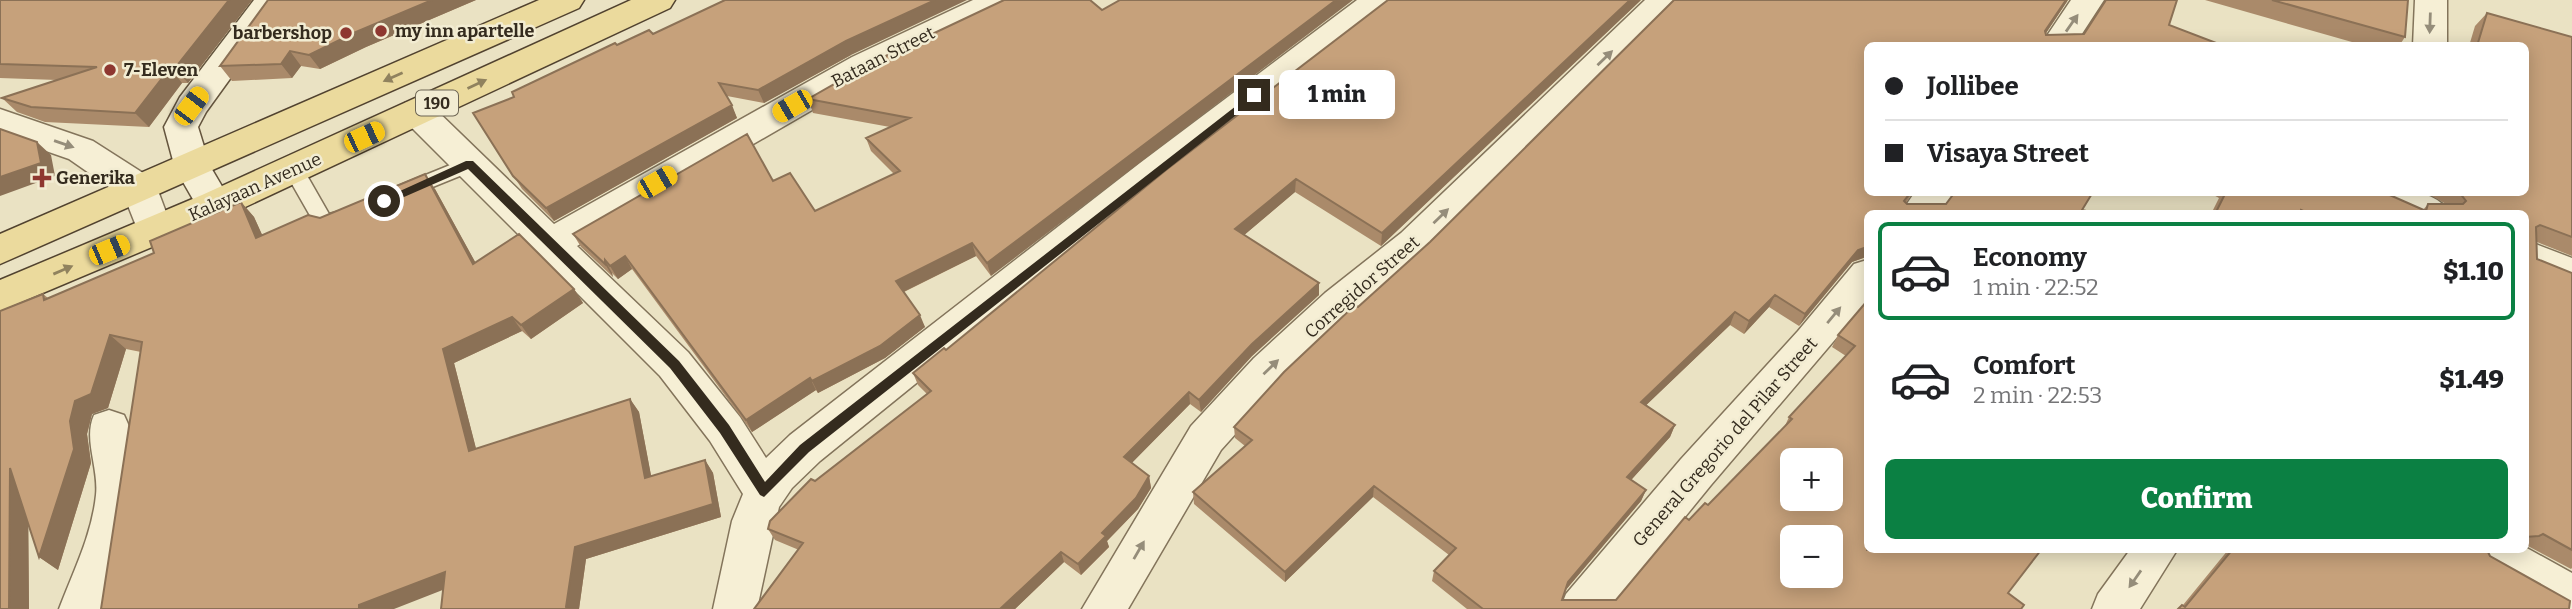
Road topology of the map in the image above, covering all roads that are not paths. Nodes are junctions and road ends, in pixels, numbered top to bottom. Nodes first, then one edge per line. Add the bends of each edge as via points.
1 (271, 0) edge
2 (568, 0) edge
3 (659, 0) edge
4 (1001, 0) edge
5 (1379, 0) edge
6 (1664, 0) edge
7 (2088, 0) edge
8 (2431, 0) edge
9 (2059, 42) edge
10 (2430, 42) edge
11 (417, 112) junction
12 (0, 122) edge
13 (470, 164) junction
14 (193, 167) junction
15 (293, 170) junction
16 (141, 190) junction
17 (1933, 196) edge
18 (388, 199) edge
19 (2386, 199) edge
20 (215, 205) junction
21 (364, 209) edge
22 (1921, 210) edge
23 (2420, 210) edge
24 (155, 231) junction
25 (549, 244) junction
26 (0, 250) edge
27 (2529, 256) edge
28 (2572, 274) edge
29 (1864, 279) edge
30 (0, 296) edge
31 (108, 427) dead end
32 (764, 491) junction
33 (2153, 553) edge
34 (2495, 553) edge
35 (2572, 596) edge
36 (81, 609) edge
37 (735, 609) edge
38 (1104, 609) edge
39 (1582, 609) edge
40 (2114, 609) edge

1 - 14 street via 191,106 181,127
2 -> 14 main road, 190
11 -> 3 main road, Kalayaan Avenue / 190
4 - 25 street, Bataan Street via 864,65
5 - 32 street via 805,448
38 -> 6 street, Corregidor Street via 1206,438 1268,370 1414,243
9 -> 7 street
8 -> 10 street
11 - 13 street
11 - 15 main road, Kalayaan Avenue / 190
12 -> 16 street via 81,150
13 - 18 lane
13 - 25 street
14 - 16 main road, 190
14 - 20 street
15 - 20 main road, Kalayaan Avenue / 190
15 - 21 lane via 323,221
16 - 24 street
16 - 26 main road, 190
17 - 22 street
19 - 23 street
20 - 24 main road, Kalayaan Avenue / 190
30 -> 24 main road, Kalayaan Avenue / 190
25 - 32 street via 674,364 725,429
27 - 28 street
39 -> 29 street, General Gregorio del Pilar Street
31 - 36 street via 118,476 116,502
32 - 37 street
33 -> 40 street
34 - 35 street

